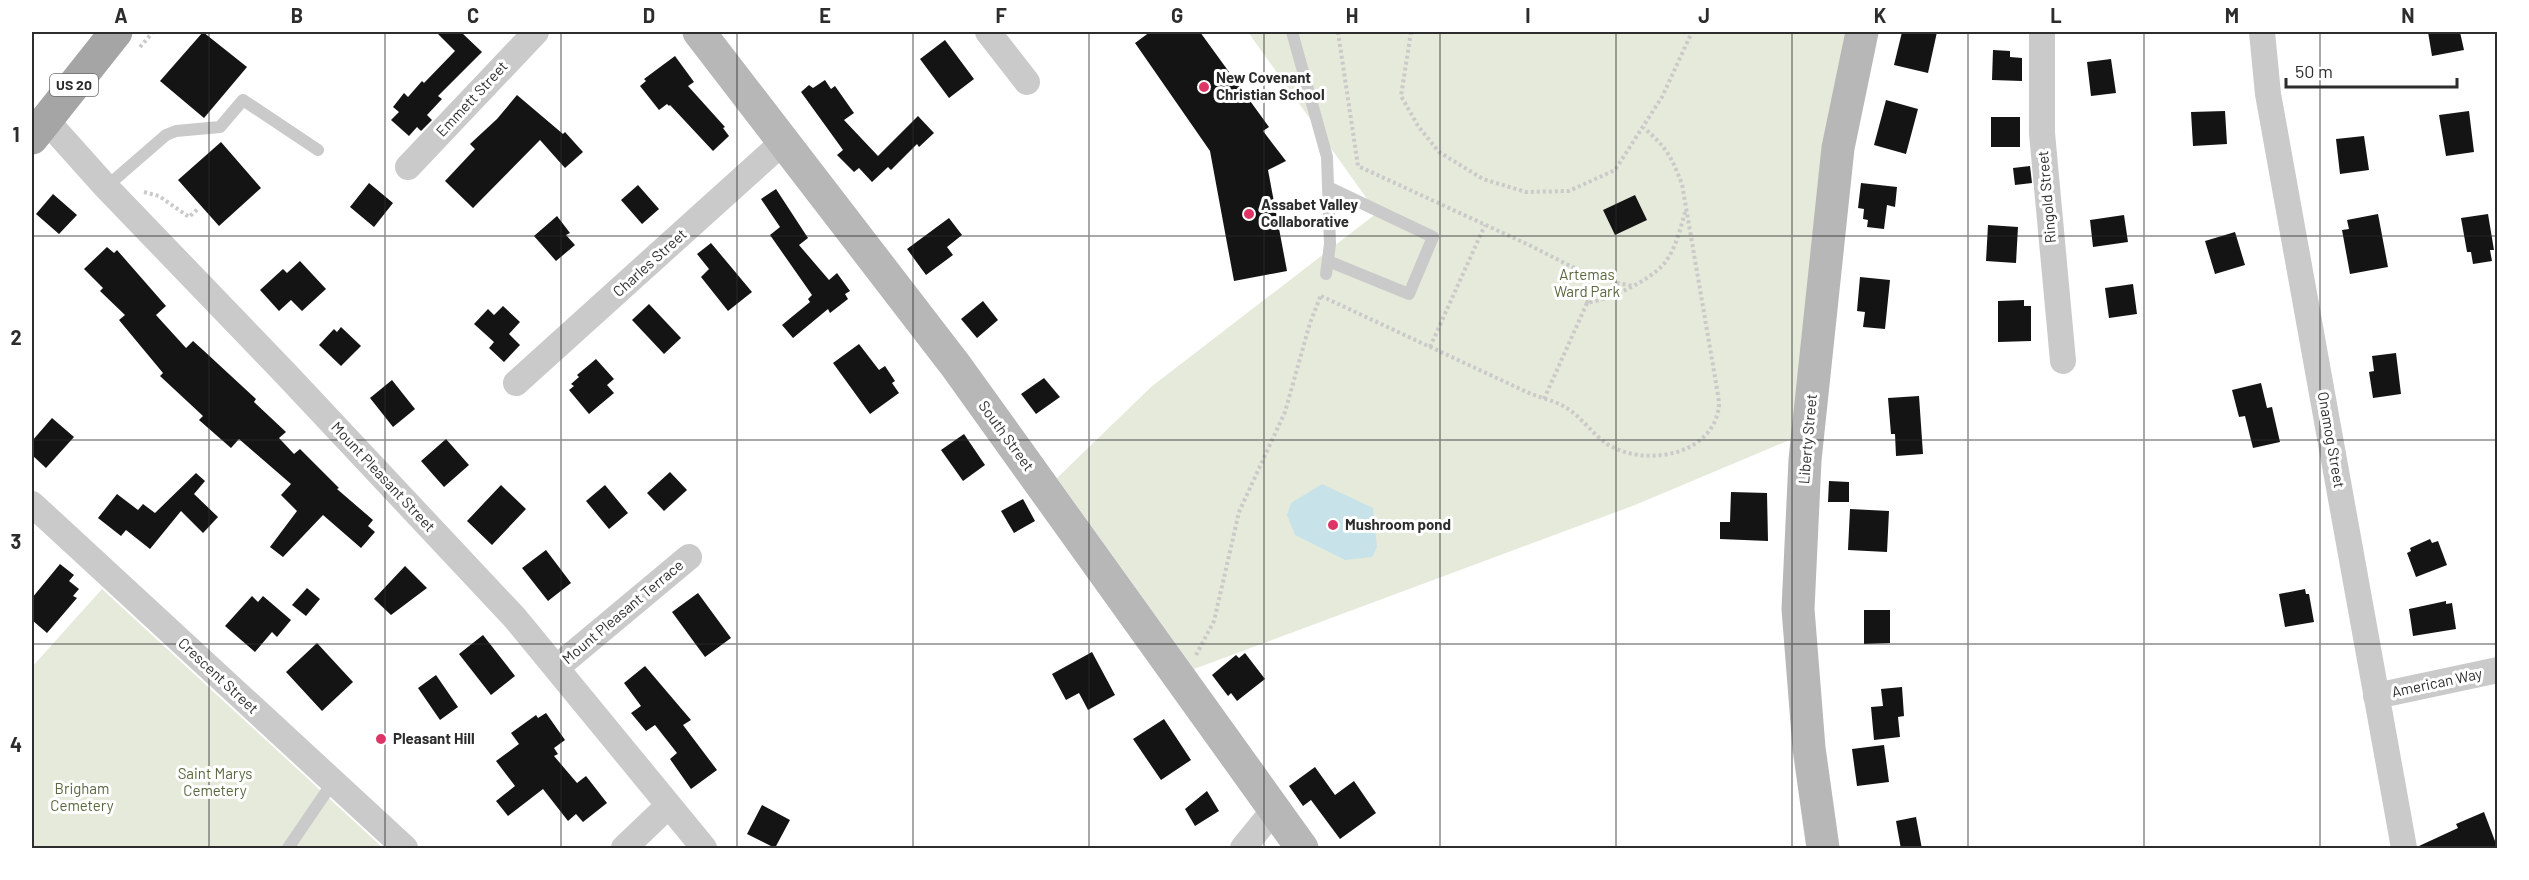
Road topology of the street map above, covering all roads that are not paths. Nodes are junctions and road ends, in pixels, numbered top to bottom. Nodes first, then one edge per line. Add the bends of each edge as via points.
1 (116, 32) edge
2 (536, 32) edge
3 (699, 32) edge
4 (988, 32) edge
5 (1292, 32) edge
6 (1862, 32) edge
7 (2042, 32) edge
8 (2262, 32) edge
9 (1027, 82) dead end
10 (39, 129) edge
11 (783, 142) junction
12 (318, 150) dead end
13 (408, 167) dead end
14 (106, 187) junction
15 (1330, 188) junction
16 (1328, 261) junction
17 (1326, 274) road end
18 (2063, 361) dead end
19 (516, 383) dead end
20 (32, 504) edge
21 (689, 556) dead end
22 (556, 668) junction
23 (2498, 670) edge
24 (2376, 696) junction
25 (333, 782) junction
26 (668, 806) junction
27 (1274, 810) junction
28 (288, 849) edge
29 (405, 849) edge
30 (624, 849) edge
31 (704, 849) edge
32 (1243, 849) edge
33 (1302, 849) edge
34 (1823, 849) edge
35 (2404, 849) edge

1 - 10 main road, US 20
2 - 13 street, Emmett Street
3 - 11 main road, South Street
4 - 9 street
5 - 15 lane via 1327,157
6 - 34 main road, Liberty Street via 1839,148 1805,460 1798,609 1809,748
7 - 18 street, Ringold Street via 2042,133
8 - 24 street, Onamog Street via 2268,94
10 - 14 street, Mount Pleasant Street
11 - 19 street, Charles Street
11 - 27 main road, South Street via 956,366
12 - 14 lane via 243,100 220,127 166,135
14 - 22 street, Mount Pleasant Street via 507,610
15 - 16 lane
15 - 16 lane via 1433,237 1408,294
16 - 17 lane
20 - 25 street, Crescent Street
21 - 22 street, Mount Pleasant Terrace
22 - 26 street, Mount Pleasant Street
23 - 24 street, American Way
24 - 35 street, Onamog Street
25 - 28 lane
25 - 29 street, Crescent Street
26 - 30 street
26 - 31 street, Mount Pleasant Street
27 - 32 street
27 - 33 main road, South Street

